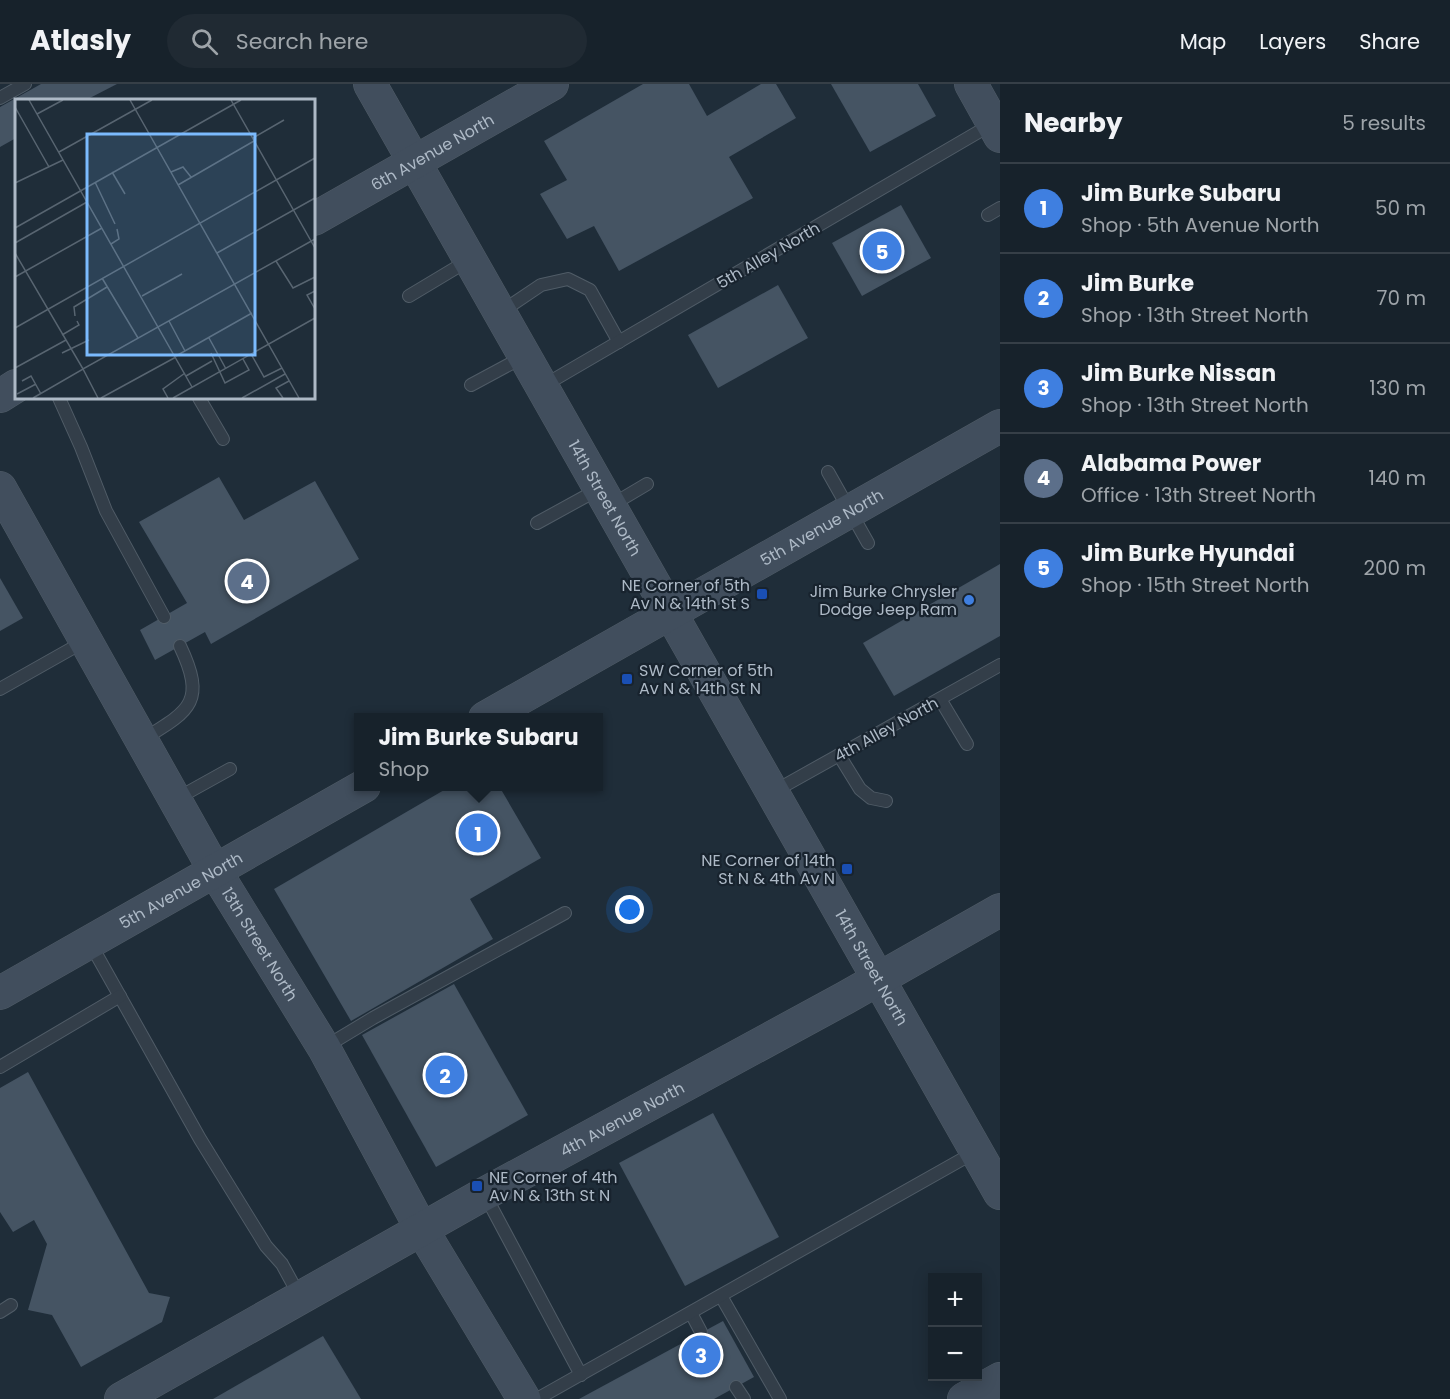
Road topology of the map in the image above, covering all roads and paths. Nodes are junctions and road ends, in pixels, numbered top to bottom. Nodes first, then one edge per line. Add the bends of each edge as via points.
1 (25, 84) edge
2 (370, 84) edge
3 (552, 84) edge
4 (0, 98) edge
5 (988, 111) edge
6 (414, 162) junction
7 (1000, 208) edge
8 (988, 215) dead end
9 (315, 218) edge
10 (470, 260) junction
11 (409, 296) dead end
12 (500, 313) junction
13 (619, 342) junction
14 (525, 356) junction
15 (471, 385) dead end
16 (15, 387) edge
17 (542, 387) junction
18 (0, 396) edge
19 (59, 399) edge
20 (200, 399) edge
21 (1000, 426) edge
22 (223, 440) dead end
23 (828, 472) dead end
24 (647, 484) dead end
25 (0, 488) edge
26 (605, 497) junction
27 (851, 510) junction
28 (537, 523) dead end
29 (868, 543) dead end
30 (671, 612) junction
31 (164, 617) dead end
32 (85, 640) junction
33 (180, 646) dead end
34 (1000, 665) edge
35 (0, 689) edge
36 (940, 699) junction
37 (492, 713) edge
38 (141, 740) junction
39 (967, 744) dead end
40 (838, 755) junction
41 (230, 769) dead end
42 (355, 791) edge
43 (772, 793) junction
44 (175, 799) junction
45 (886, 801) dead end
46 (215, 871) junction
47 (1000, 910) edge
48 (565, 913) dead end
49 (89, 942) junction
50 (880, 978) junction
51 (0, 993) edge
52 (120, 996) junction
53 (324, 1048) junction
54 (0, 1067) edge
55 (977, 1151) junction
56 (1000, 1193) edge
57 (484, 1194) junction
58 (422, 1230) junction
59 (721, 1296) junction
60 (300, 1298) junction
61 (691, 1313) junction
62 (701, 1332) dead end
63 (581, 1375) junction
64 (1000, 1378) edge
65 (736, 1387) dead end
66 (970, 1398) edge
67 (121, 1399) edge
68 (524, 1399) edge
69 (537, 1399) edge
70 (744, 1399) edge
71 (780, 1399) edge

1 - 4 lane
2 - 6 street, 14th Street North
3 - 6 street, 6th Avenue North
5 - 13 lane, 5th Alley North
6 - 9 street, 6th Avenue North
6 - 10 street, 14th Street North
7 - 8 lane
10 - 11 lane
10 - 12 street, 14th Street North
12 - 13 lane via 541,285 568,279 590,290
12 - 14 street, 14th Street North
13 - 17 lane, 5th Alley North
14 - 15 lane
14 - 17 street, 14th Street North
16 - 18 street
17 - 26 street, 14th Street North
19 - 31 lane via 106,511
20 - 22 lane
21 - 27 street, 5th Avenue North
23 - 27 lane
24 - 26 lane
25 - 32 street, 13th Street North
26 - 28 lane
26 - 30 street, 14th Street North
27 - 29 lane
27 - 30 street, 5th Avenue North
30 - 37 street, 5th Avenue North
30 - 43 street, 14th Street North
32 - 35 lane
32 - 38 street, 13th Street North
33 - 38 lane via 194,688 189,706
34 - 36 lane, 4th Alley North
36 - 39 lane
36 - 40 lane, 4th Alley North
38 - 44 street, 13th Street North
40 - 43 lane, 4th Alley North
40 - 45 lane via 860,789 871,798
41 - 44 lane
42 - 46 street, 5th Avenue North
43 - 50 street, 14th Street North
44 - 46 street, 13th Street North
46 - 49 street, 5th Avenue North
46 - 53 street, 13th Street North
47 - 50 street, 4th Avenue North
48 - 53 lane
49 - 51 street, 5th Avenue North
49 - 52 lane
50 - 55 street, 14th Street North
50 - 57 street, 4th Avenue North
52 - 54 lane
52 - 60 lane via 200,1139
53 - 58 street, 13th Street North
55 - 56 street, 14th Street North
55 - 59 lane
57 - 58 street, 4th Avenue North
57 - 63 lane
58 - 60 street, 4th Avenue North
58 - 68 street, 13th Street North
59 - 61 lane
59 - 71 lane
60 - 67 street, 4th Avenue North
61 - 62 lane
61 - 63 lane
63 - 69 lane
64 - 66 street
65 - 70 lane

